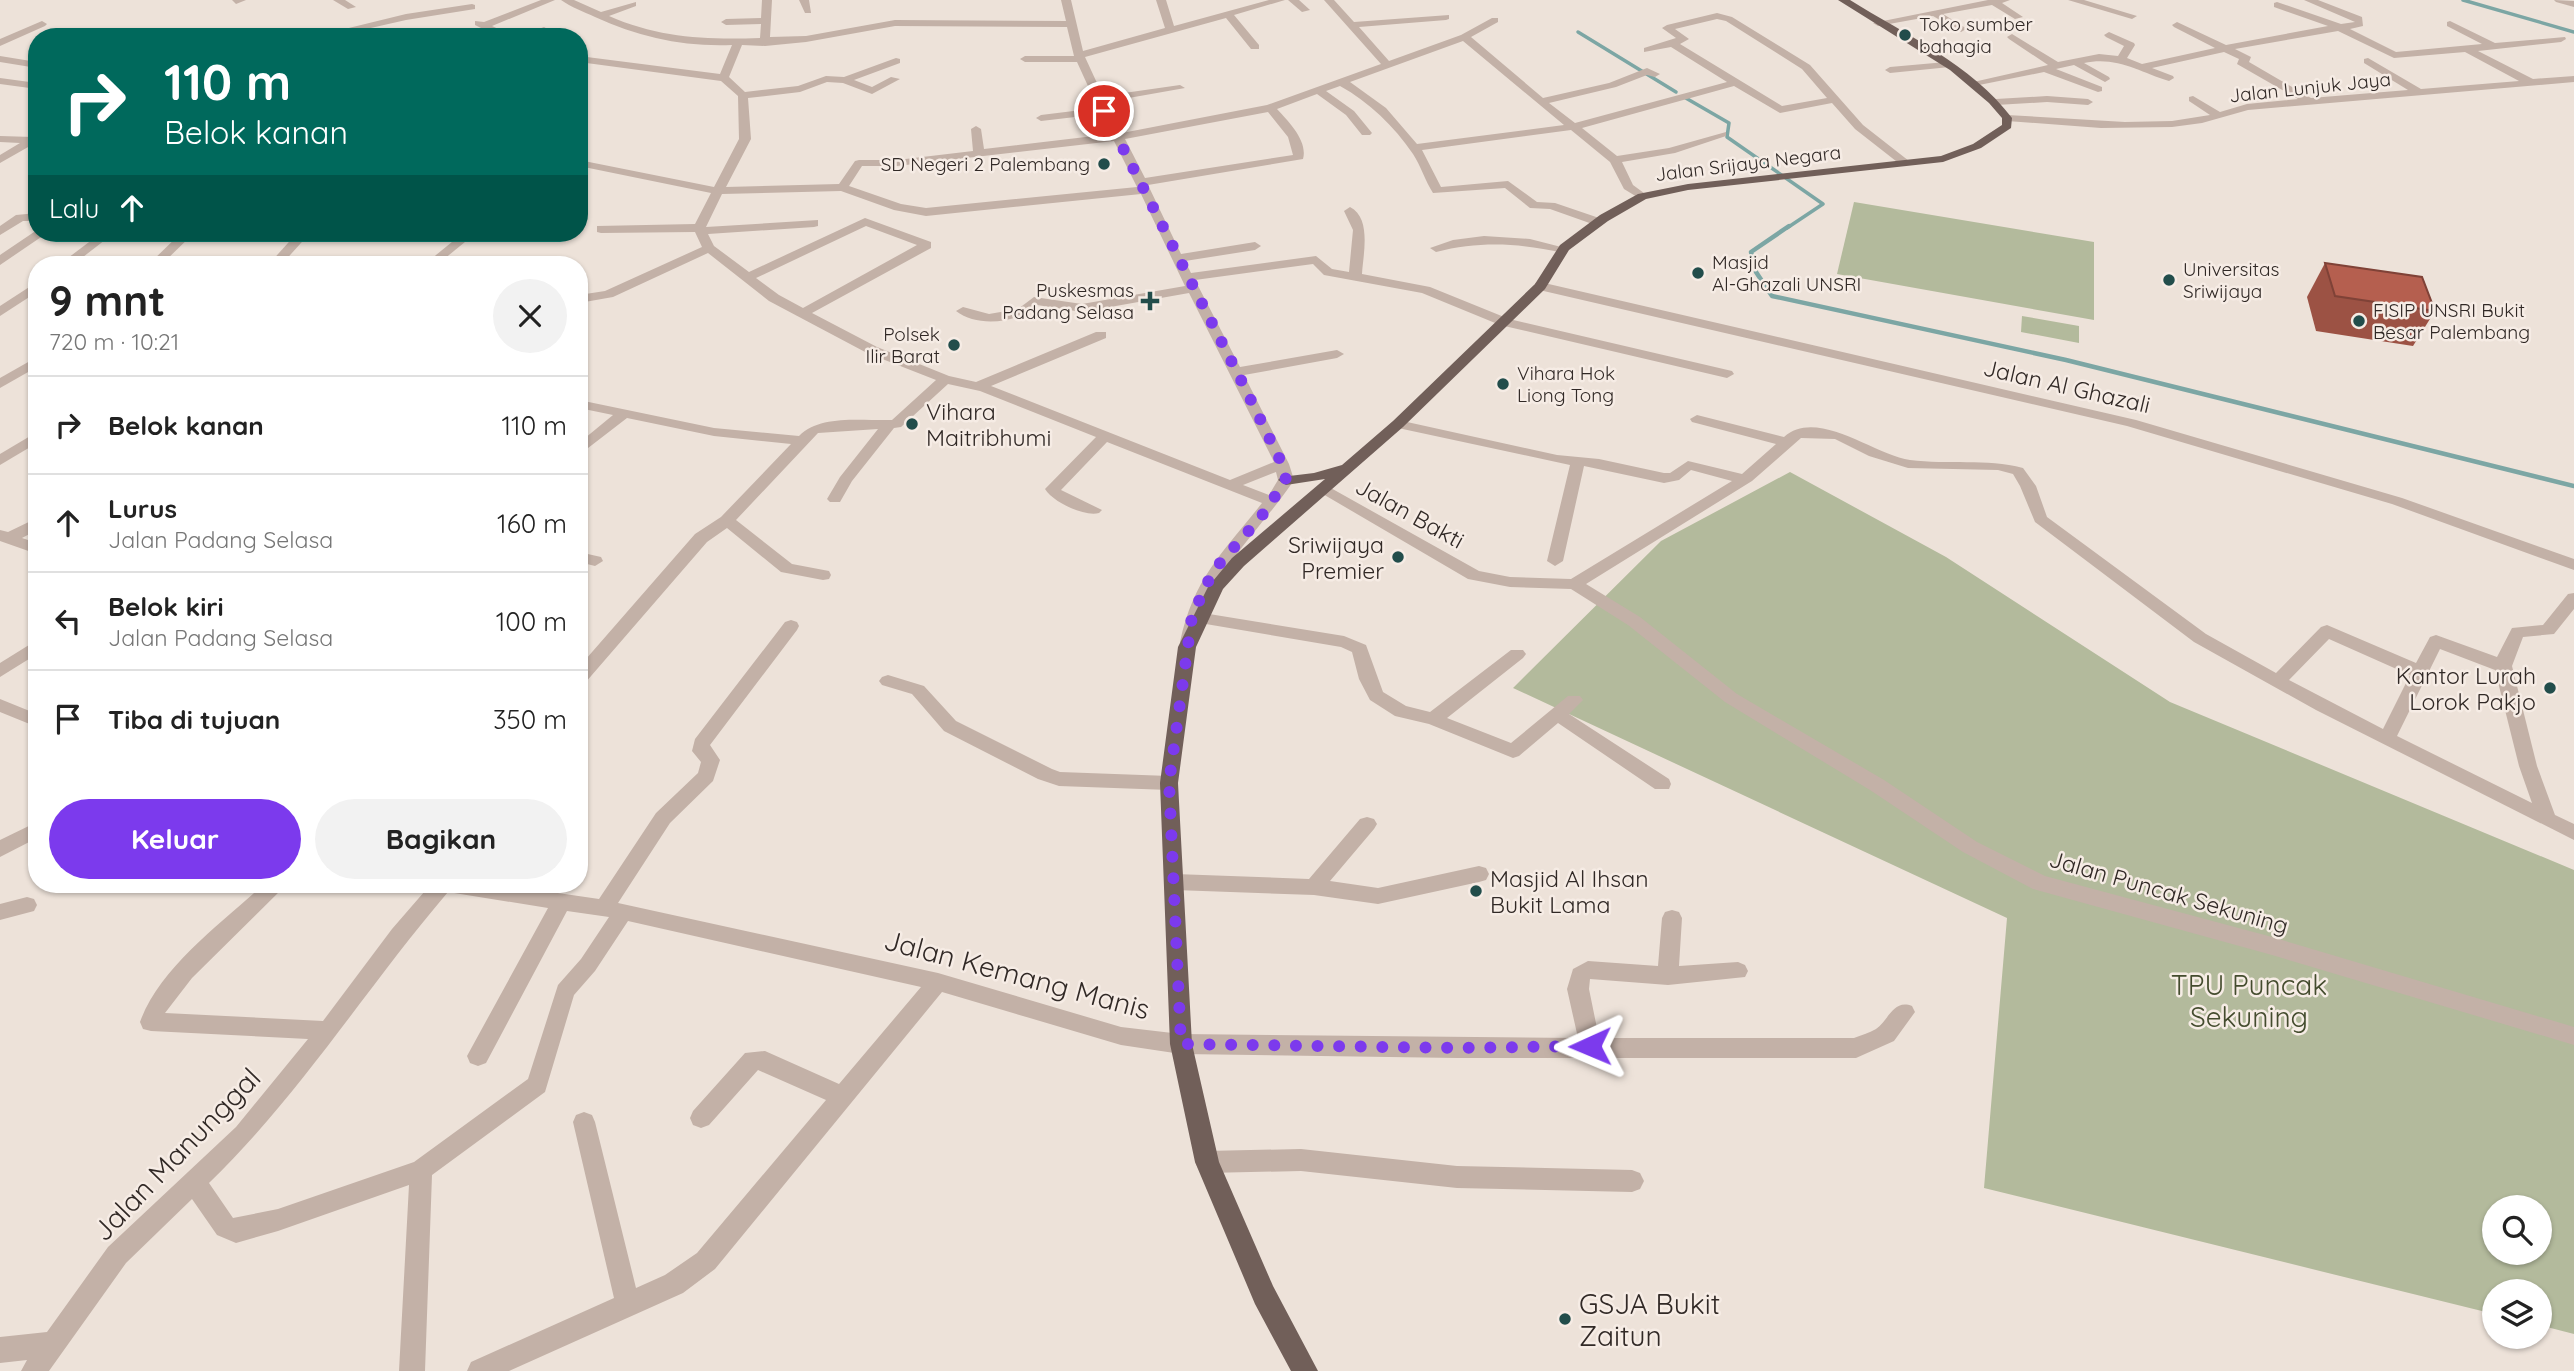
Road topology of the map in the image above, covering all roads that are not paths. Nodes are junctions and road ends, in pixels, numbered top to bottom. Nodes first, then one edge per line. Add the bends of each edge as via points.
1 (338, 0) edge
2 (550, 0) edge
3 (566, 0) edge
4 (767, 0) edge
5 (804, 0) edge
6 (1066, 0) edge
7 (1161, 0) edge
8 (1280, 0) edge
9 (1293, 0) edge
10 (1329, 0) edge
11 (1843, 0) edge
12 (2005, 0) edge
13 (2073, 0) edge
14 (2309, 0) edge
15 (2559, 0) edge
16 (1992, 1) edge
17 (472, 3) edge
18 (633, 4) dead end
19 (2574, 4) edge
20 (2277, 5) dead end
21 (351, 7) dead end
22 (1305, 10) dead end
23 (808, 11) dead end
24 (1933, 12) junction
25 (603, 15) junction
26 (1229, 15) junction
27 (2132, 16) dead end
28 (1446, 17) dead end
29 (2018, 17) dead end
30 (1496, 20) dead end
31 (767, 21) junction
32 (726, 22) dead end
33 (1878, 23) junction
34 (42, 24) dead end
35 (1073, 24) junction
36 (2449, 24) dead end
37 (1350, 25) junction
38 (2177, 25) dead end
39 (482, 26) junction
40 (2339, 27) junction
41 (33, 28) edge
42 (357, 28) edge
43 (488, 28) edge
44 (1170, 28) junction
45 (1961, 29) dead end
46 (2512, 29) dead end
47 (28, 30) edge
48 (2109, 35) dead end
49 (1464, 37) junction
50 (2012, 37) dead end
51 (2561, 39) dead end
52 (2537, 42) junction
53 (0, 43) edge
54 (765, 43) junction
55 (1672, 43) junction
56 (737, 44) junction
57 (1255, 47) dead end
58 (2495, 47) junction
59 (2467, 49) junction
60 (1648, 50) dead end
61 (2224, 50) junction
62 (1080, 57) junction
63 (0, 59) edge
64 (1025, 59) dead end
65 (2120, 59) junction
66 (588, 60) edge
67 (897, 61) dead end
68 (2368, 61) dead end
69 (2075, 62) junction
70 (14, 63) junction
71 (28, 64) edge
72 (1387, 65) junction
73 (1946, 65) junction
74 (2140, 67) junction
75 (2052, 68) junction
76 (0, 69) edge
77 (1890, 70) dead end
78 (1655, 74) dead end
79 (724, 78) junction
80 (2169, 78) dead end
81 (895, 79) dead end
82 (2574, 79) edge
83 (845, 80) junction
84 (0, 81) edge
85 (1341, 82) junction
86 (1737, 82) junction
87 (1974, 83) junction
88 (2532, 83) junction
89 (28, 85) edge
90 (1180, 88) dead end
91 (1318, 90) junction
92 (2420, 93) junction
93 (743, 95) junction
94 (1637, 97) dead end
95 (1836, 99) junction
96 (2193, 99) dead end
97 (1540, 102) junction
98 (1996, 102) junction
99 (2088, 102) dead end
100 (2310, 102) junction
101 (1648, 104) junction
102 (1101, 106) junction
103 (1270, 108) junction
104 (2218, 115) junction
105 (1041, 118) dead end
106 (2007, 118) junction
107 (1572, 127) junction
108 (976, 129) dead end
109 (1366, 133) dead end
110 (1723, 134) dead end
111 (1116, 137) junction
112 (0, 139) edge
113 (28, 140) edge
114 (28, 144) edge
115 (1414, 148) junction
116 (979, 153) junction
117 (0, 160) edge
118 (1615, 160) junction
119 (1905, 163) junction
120 (588, 165) edge
121 (1144, 186) junction
122 (842, 187) junction
123 (717, 191) junction
124 (1642, 197) junction
125 (1350, 212) dead end
126 (28, 218) edge
127 (1598, 222) junction
128 (814, 223) dead end
129 (601, 229) dead end
130 (700, 229) junction
131 (0, 231) edge
132 (28, 242) edge
133 (96, 242) edge
134 (178, 242) edge
135 (296, 242) edge
136 (459, 242) edge
137 (1255, 246) dead end
138 (709, 248) junction
139 (1436, 248) dead end
140 (1563, 250) junction
141 (77, 256) edge
142 (164, 256) edge
143 (282, 256) edge
144 (441, 256) edge
145 (1178, 258) junction
146 (0, 261) edge
147 (1354, 277) junction
148 (747, 278) junction
149 (1192, 282) junction
150 (1540, 286) junction
151 (28, 292) edge
152 (588, 297) edge
153 (962, 311) dead end
154 (0, 312) edge
155 (803, 313) junction
156 (1505, 322) junction
157 (1101, 335) dead end
158 (1337, 354) dead end
159 (28, 367) edge
160 (1237, 372) junction
161 (1727, 374) dead end
162 (946, 379) junction
163 (0, 384) edge
164 (979, 386) junction
165 (588, 406) edge
166 (623, 414) junction
167 (1697, 419) dead end
168 (1398, 424) junction
169 (889, 425) junction
170 (1106, 435) junction
171 (800, 441) junction
172 (28, 442) edge
173 (1785, 442) junction
174 (588, 443) edge
175 (0, 461) edge
176 (1578, 461) junction
177 (1282, 464) junction
178 (1348, 467) junction
179 (1744, 479) junction
180 (1286, 480) junction
181 (1227, 486) junction
182 (1324, 490) junction
183 (835, 499) dead end
184 (1273, 502) junction
185 (1094, 510) dead end
186 (727, 520) junction
187 (28, 527) edge
188 (4, 537) edge
189 (28, 546) edge
190 (1555, 561) dead end
191 (2574, 565) edge
192 (823, 575) dead end
193 (1574, 584) junction
194 (2574, 598) edge
195 (1202, 618) junction
196 (791, 626) dead end
197 (1187, 647) junction
198 (28, 652) edge
199 (1517, 654) dead end
200 (2503, 666) junction
201 (588, 669) edge
202 (0, 671) edge
203 (2420, 672) junction
204 (888, 681) dead end
205 (2278, 681) junction
206 (1574, 700) dead end
207 (0, 705) edge
208 (1557, 714) junction
209 (28, 717) edge
210 (1433, 719) junction
211 (2387, 738) junction
212 (1169, 783) junction
213 (1662, 784) dead end
214 (2546, 817) junction
215 (1367, 824) dead end
216 (2574, 833) edge
217 (28, 834) edge
218 (0, 849) edge
219 (1479, 874) dead end
220 (1175, 882) junction
221 (1314, 887) junction
222 (268, 893) edge
223 (436, 893) edge
224 (518, 893) edge
225 (563, 900) junction
226 (27, 905) dead end
227 (613, 910) junction
228 (0, 912) edge
229 (1671, 918) dead end
230 (1738, 971) dead end
231 (1668, 976) junction
232 (938, 982) junction
233 (1904, 1012) dead end
234 (327, 1031) junction
235 (2574, 1036) edge
236 (1181, 1044) junction
237 (1590, 1046) junction
238 (478, 1056) dead end
239 (844, 1097) junction
240 (701, 1118) dead end
241 (584, 1122) dead end
242 (1207, 1162) junction
243 (421, 1170) junction
244 (194, 1181) junction
245 (1632, 1181) dead end
246 (628, 1306) junction
247 (52, 1344) junction
248 (0, 1350) edge
249 (34, 1371) edge
250 (412, 1371) edge
251 (480, 1371) edge
252 (1306, 1371) edge

1 - 21 street
2 - 39 street
3 - 25 street
4 - 31 street
5 - 23 street
6 - 35 street
7 - 44 street
8 - 26 street
9 - 22 street
10 - 37 street
11 - 33 main road
12 - 16 street
13 - 27 street
14 - 40 street via 2359,19 2360,24
15 - 19 street
16 - 24 street
16 - 29 street
17 - 39 street via 476,21
17 - 42 street
18 - 25 street
20 - 40 street
24 - 33 street
24 - 45 street
25 - 56 street via 669,38
26 - 44 street
26 - 57 street
28 - 37 street
30 - 49 street
31 - 32 street
31 - 54 street
33 - 73 main road
34 - 41 street
35 - 54 street via 895,23
35 - 62 street
36 - 58 street
37 - 72 street
38 - 61 street
39 - 43 street
40 - 59 street via 2394,55
40 - 61 street
44 - 62 street
46 - 52 street
47 - 53 street
48 - 65 street via 2130,45
49 - 72 street
49 - 97 street
50 - 75 street
51 - 52 street
52 - 58 street
54 - 56 street
55 - 60 street
55 - 86 street
55 - 95 street via 1684,39 1667,28 1725,17 1806,67
56 - 79 street
58 - 59 street
59 - 88 street
61 - 74 street
61 - 100 street via 2247,59 2241,61
62 - 64 street
62 - 102 street
63 - 70 street
65 - 69 street
65 - 74 street
66 - 79 street
67 - 83 street
68 - 92 street
69 - 75 street
69 - 75 street via 2102,84
70 - 71 street
70 - 76 street
72 - 85 street
73 - 77 street
73 - 87 main road
74 - 80 street
75 - 87 street
78 - 97 street via 1647,71 1612,85
79 - 93 street
81 - 83 street via 872,91
82 - 88 street, Jalan Lunjuk Jaya
83 - 93 street
84 - 89 street
85 - 91 street
85 - 115 street via 1382,110
86 - 95 street via 1781,110
86 - 101 street
87 - 98 main road
88 - 92 street, Jalan Lunjuk Jaya
90 - 102 street
91 - 103 street
91 - 109 street via 1350,113
92 - 100 street, Jalan Lunjuk Jaya
93 - 123 street via 745,139
94 - 101 street
95 - 119 street via 1859,127
96 - 104 street
97 - 107 street
98 - 99 street
98 - 106 main road
100 - 104 street, Jalan Lunjuk Jaya via 2247,107
101 - 107 street
102 - 105 street
102 - 111 street
103 - 111 street
103 - 121 street via 1286,125 1299,157
104 - 106 street, Jalan Lunjuk Jaya via 2197,121 2122,126
106 - 119 main road, Jalan Srijaya Negara via 2000,133 1976,146 1943,159
107 - 115 street
107 - 118 street
108 - 116 street
110 - 118 street via 1671,151
111 - 116 street
111 - 121 street
112 - 113 street
114 - 117 street
115 - 127 street via 1437,191 1508,184 1534,205
116 - 122 street via 859,163
118 - 124 street via 1628,187
119 - 124 main road, Jalan Srijaya Negara via 1688,187
120 - 123 street
121 - 122 street via 935,212 898,207
121 - 145 street
122 - 123 street
123 - 130 street
124 - 127 main road, Jalan Srijaya Negara
125 - 147 street via 1359,237
126 - 131 street
127 - 140 main road, Jalan Srijaya Negara
128 - 130 street
129 - 130 street
130 - 138 street
132 - 146 street
133 - 141 street
134 - 142 street
135 - 143 street
136 - 144 street
137 - 145 street
138 - 148 street
138 - 152 street via 608,293
139 - 140 street via 1500,237
140 - 150 main road, Jalan Srijaya Negara
145 - 149 street
147 - 149 street via 1328,272 1316,260
147 - 156 street via 1425,290
148 - 155 street
148 - 155 street via 865,222 927,245
149 - 153 street via 1082,308 1034,301 1022,312 989,318
149 - 160 street
150 - 156 main road, Jalan Srijaya Negara
150 - 191 street, Jalan Al Ghazali via 2132,423 2397,501
151 - 154 street
155 - 162 street via 872,349
156 - 161 street
156 - 168 main road, Jalan Srijaya Negara
157 - 164 street
158 - 160 street
159 - 163 street
160 - 177 street
162 - 164 street
162 - 169 street via 902,421
164 - 170 street
165 - 166 street
166 - 171 street via 714,432
166 - 174 street
167 - 173 street
168 - 176 street
168 - 178 main road, Jalan Srijaya Negara
169 - 171 street via 818,427
169 - 183 street
170 - 181 street
170 - 185 street via 1053,489 1055,494
171 - 186 street
172 - 175 street
173 - 179 street via 1765,465
173 - 205 street via 1797,433 1817,431 1838,435 1896,462 1998,466 2018,471 2040,519 2059,535 2200,638
176 - 179 street via 1668,478 1688,465
176 - 190 street
177 - 180 street
177 - 181 street
178 - 180 main road
178 - 182 main road, Jalan Srijaya Negara
179 - 193 street
180 - 184 street
181 - 184 street
182 - 193 street, Jalan Bakti via 1474,575 1510,582
182 - 195 main road, Jalan Srijaya Negara via 1238,562 1216,587
184 - 197 street via 1207,579 1192,616
186 - 192 street via 787,568
186 - 201 street via 701,538
187 - 188 street
188 - 189 street
193 - 235 street, Jalan Puncak Sekuning via 1634,621 1731,698 1970,847 2040,883
194 - 200 street via 2548,630 2518,632
195 - 197 main road, Jalan Srijaya Negara
195 - 210 street via 1344,642 1360,649 1376,696 1401,711
196 - 227 street via 701,744 701,751 711,760 706,776 663,818
197 - 212 main road, Jalan Srijaya Negara
198 - 202 street
199 - 210 street
200 - 203 street via 2438,641
200 - 214 street
203 - 205 street via 2328,631
203 - 211 street
204 - 212 street via 918,690 950,726 1045,774 1059,779
205 - 211 street
206 - 208 street
207 - 209 street
208 - 210 street via 1513,751
208 - 213 street
211 - 214 street
212 - 220 main road, Jalan Srijaya Negara
214 - 216 street
215 - 221 street
217 - 218 street
219 - 221 street via 1386,895
220 - 221 street
220 - 236 main road, Jalan Srijaya Negara
222 - 234 street via 186,971 153,1011 150,1022
223 - 234 street, Jalan Manunggal via 398,935
224 - 225 street, Jalan Kemang Manis
225 - 227 street, Jalan Kemang Manis
225 - 238 street
226 - 228 street
227 - 232 street, Jalan Kemang Manis
227 - 243 street via 588,965 565,991 537,1085
229 - 231 street
230 - 231 street
231 - 237 street via 1583,973 1578,989
232 - 236 street, Jalan Kemang Manis via 1121,1036
232 - 239 street
233 - 237 street, Jalan Kemang Manis via 1886,1034 1856,1048
234 - 244 street, Jalan Manunggal via 244,1134
236 - 237 street, Jalan Kemang Manis
236 - 242 main road, Jalan Srijaya Negara
239 - 240 street via 765,1061 752,1060
239 - 246 street via 706,1261 674,1284
241 - 246 street
242 - 245 street via 1301,1160 1457,1177
242 - 252 main road, Jalan Srijaya Negara via 1264,1295
243 - 244 street via 236,1231 225,1227
243 - 250 street
244 - 247 street, Jalan Manunggal via 117,1255
246 - 251 street
247 - 248 street
247 - 249 street, Jalan Manunggal

